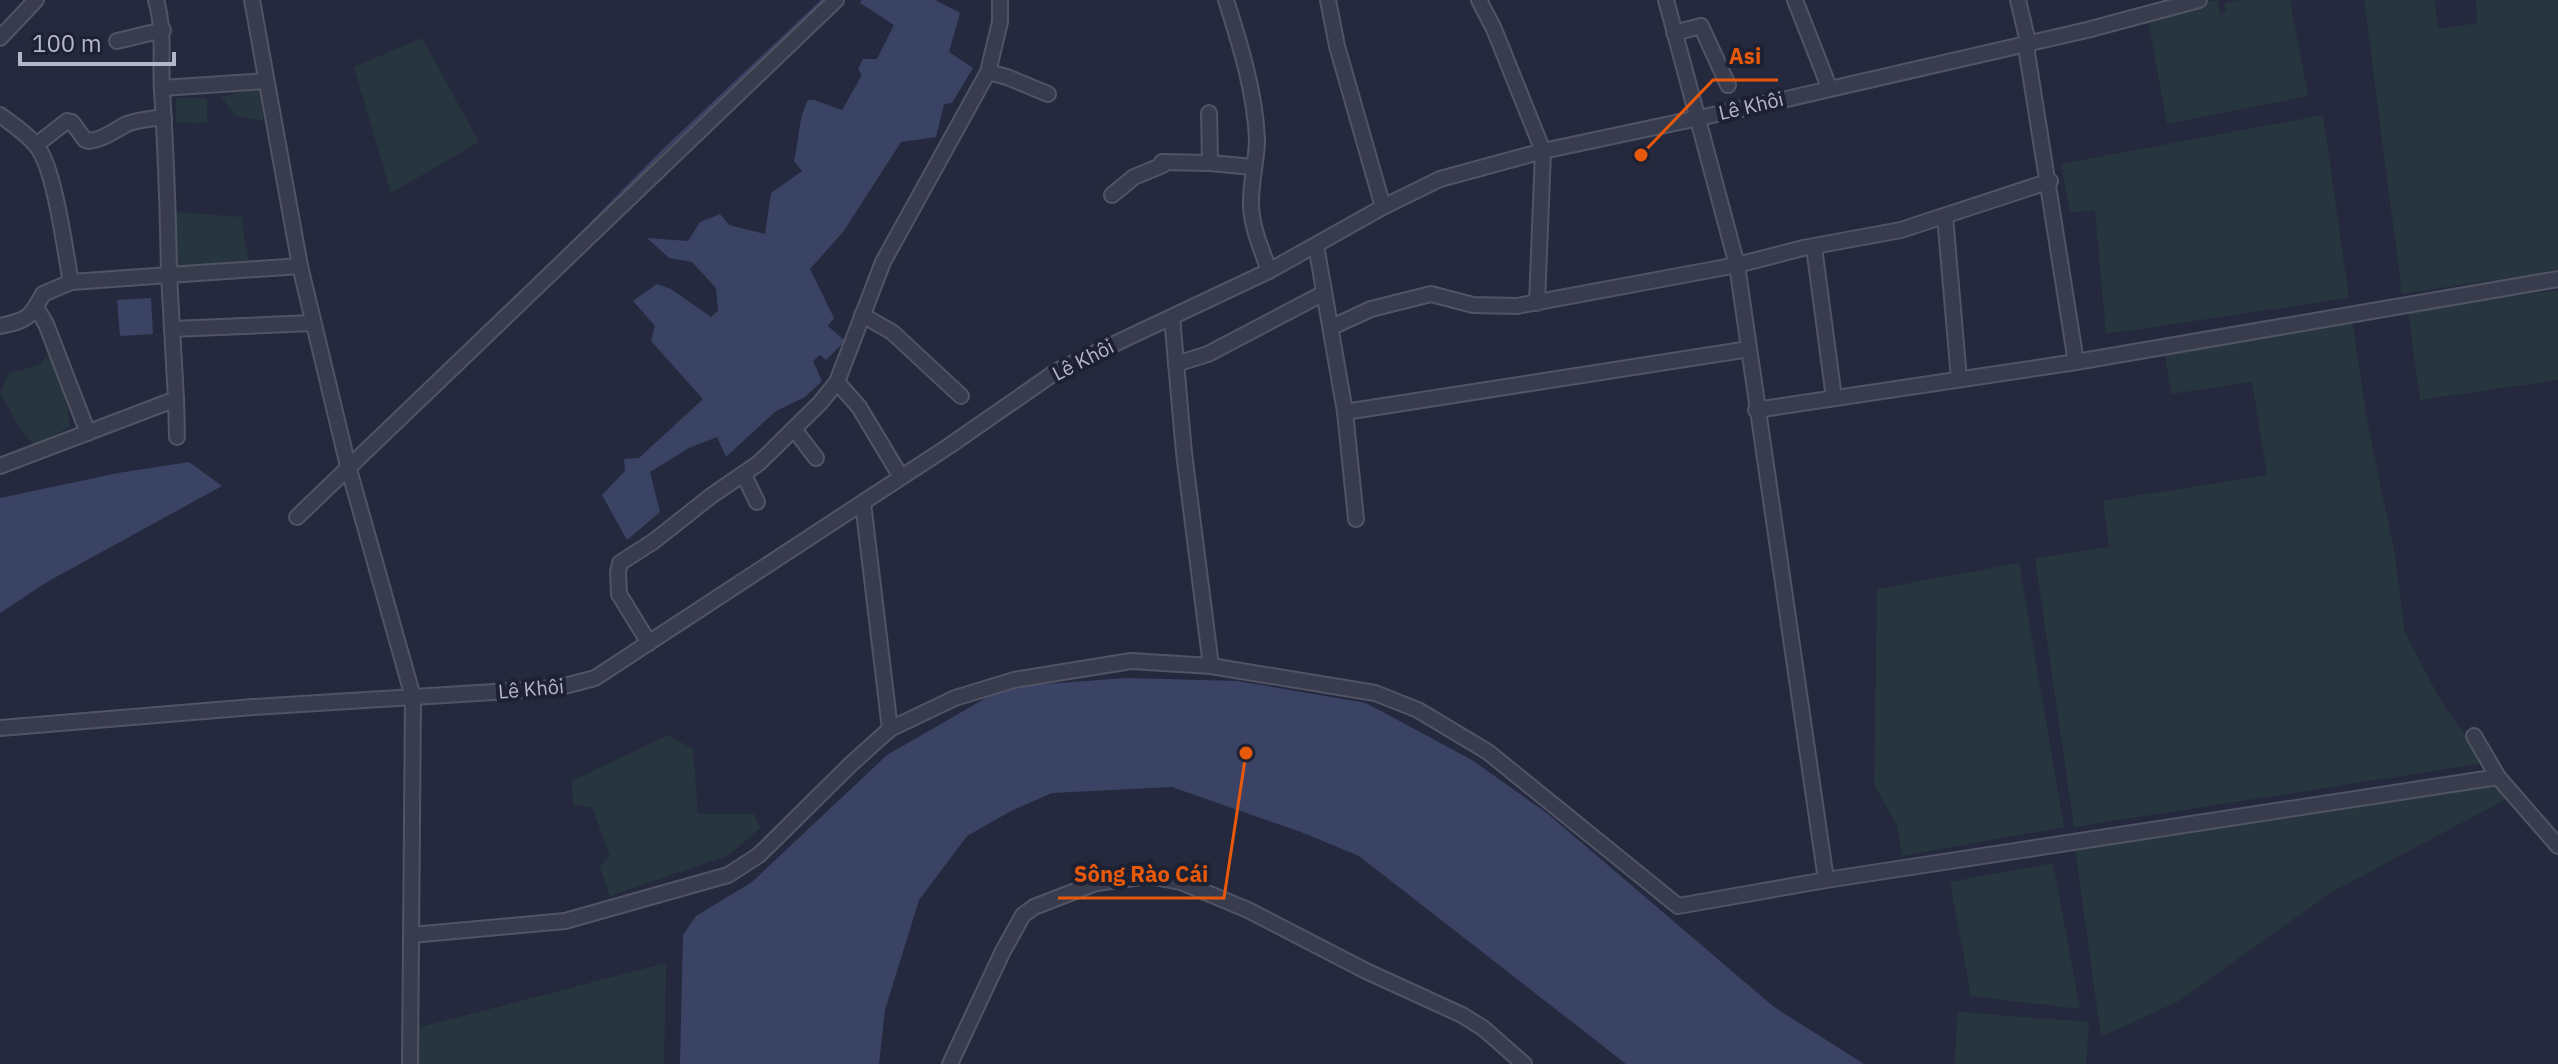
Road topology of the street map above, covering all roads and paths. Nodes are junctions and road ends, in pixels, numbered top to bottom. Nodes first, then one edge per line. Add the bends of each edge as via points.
1 (36, 0) edge
2 (156, 0) edge
3 (252, 0) edge
4 (836, 0) edge
5 (1000, 0) edge
6 (1226, 0) edge
7 (1328, 0) edge
8 (1479, 0) edge
9 (1666, 0) edge
10 (1795, 0) edge
11 (2018, 0) edge
12 (2199, 0) edge
13 (163, 30) junction
14 (1674, 33) junction
15 (0, 38) edge
16 (117, 41) dead end
17 (2028, 42) junction
18 (988, 72) junction
19 (266, 81) junction
20 (1728, 85) dead end
21 (1829, 87) junction
22 (162, 88) junction
23 (1048, 94) dead end
24 (1209, 113) dead end
25 (0, 115) edge
26 (164, 117) junction
27 (1698, 118) junction
28 (36, 145) junction
29 (1543, 151) junction
30 (1210, 163) junction
31 (1253, 167) junction
32 (2050, 181) junction
33 (1112, 195) dead end
34 (1383, 207) junction
35 (1945, 216) junction
36 (1316, 245) junction
37 (1814, 247) junction
38 (1737, 265) junction
39 (300, 266) junction
40 (1269, 271) junction
41 (169, 275) junction
42 (2558, 279) edge
43 (71, 282) junction
44 (1324, 293) junction
45 (1537, 303) junction
46 (37, 309) junction
47 (862, 315) junction
48 (1172, 317) junction
49 (312, 323) junction
50 (0, 326) edge
51 (1332, 327) junction
52 (172, 329) junction
53 (1749, 349) junction
54 (2076, 362) junction
55 (1176, 364) junction
56 (1959, 379) junction
57 (837, 382) junction
58 (961, 396) dead end
59 (1834, 398) junction
60 (176, 399) junction
61 (1756, 410) junction
62 (1345, 412) junction
63 (794, 429) junction
64 (88, 433) junction
65 (177, 437) dead end
66 (816, 458) dead end
67 (0, 466) edge
68 (348, 466) junction
69 (744, 475) junction
70 (901, 477) junction
71 (757, 502) dead end
72 (863, 503) junction
73 (297, 517) dead end
74 (1356, 519) dead end
75 (649, 643) junction
76 (1211, 666) junction
77 (413, 697) junction
78 (0, 728) edge
79 (890, 729) junction
80 (2474, 736) dead end
81 (2498, 777) junction
82 (2558, 846) edge
83 (1826, 880) junction
84 (412, 935) junction
85 (410, 1064) edge
86 (950, 1064) edge
87 (1524, 1064) edge

1 - 15 street
2 - 13 street
3 - 19 street
4 - 68 street
5 - 18 street
6 - 31 street via 1254,113
7 - 34 street
8 - 29 street
9 - 14 street
10 - 21 street
11 - 17 street
12 - 17 street, Lê Khôi
13 - 16 street
13 - 22 street
14 - 20 street via 1701,26
14 - 27 street
17 - 21 street, Lê Khôi
17 - 32 street
18 - 23 street
18 - 47 street via 892,244
19 - 22 street
19 - 39 street
21 - 27 street, Lê Khôi
22 - 26 street
24 - 30 street
25 - 28 street
26 - 28 street via 125,125 89,141 67,121
26 - 41 street
27 - 29 street, Lê Khôi
27 - 38 street
28 - 43 street via 51,182
29 - 34 street, Lê Khôi via 1440,179
29 - 45 street
30 - 31 street
30 - 33 street via 1162,164
31 - 40 street via 1253,225
32 - 35 street
32 - 54 street
34 - 36 street, Lê Khôi
35 - 37 street
35 - 56 street
36 - 40 street, Lê Khôi
36 - 44 street
37 - 38 street
37 - 59 street
38 - 45 street
38 - 53 street
39 - 41 street
39 - 49 street
40 - 48 street, Lê Khôi
41 - 43 street
41 - 52 street
42 - 54 street
43 - 46 street via 43,294
44 - 51 street
44 - 55 street via 1208,354
45 - 51 street via 1473,305 1431,294 1371,309
46 - 50 street
46 - 64 street
47 - 57 street
47 - 58 street via 892,332
48 - 55 street
48 - 70 street, Lê Khôi via 1057,371
49 - 52 street
49 - 68 street
51 - 62 street
52 - 60 street
53 - 61 street
53 - 62 street
54 - 56 street
55 - 76 street
56 - 59 street
57 - 63 street
57 - 70 street via 859,407
59 - 61 street
60 - 64 street
60 - 65 street
61 - 83 street
62 - 74 street
63 - 66 street
63 - 69 street
64 - 67 street
68 - 73 street
68 - 77 street
69 - 71 street
69 - 75 street via 620,563 619,594
70 - 72 street, Lê Khôi
72 - 75 street, Lê Khôi
72 - 79 street
75 - 77 street, Lê Khôi via 578,685
76 - 79 street via 1131,661 1014,680 955,698
76 - 83 street via 1375,693 1418,710 1488,752 1678,906
77 - 78 street, Lê Khôi
77 - 84 street
79 - 84 street via 759,855 728,875 565,921
80 - 81 street
81 - 82 street
81 - 83 street
84 - 85 street
86 - 87 street via 1023,915 1096,883 1149,876 1171,879 1248,910 1462,1015

